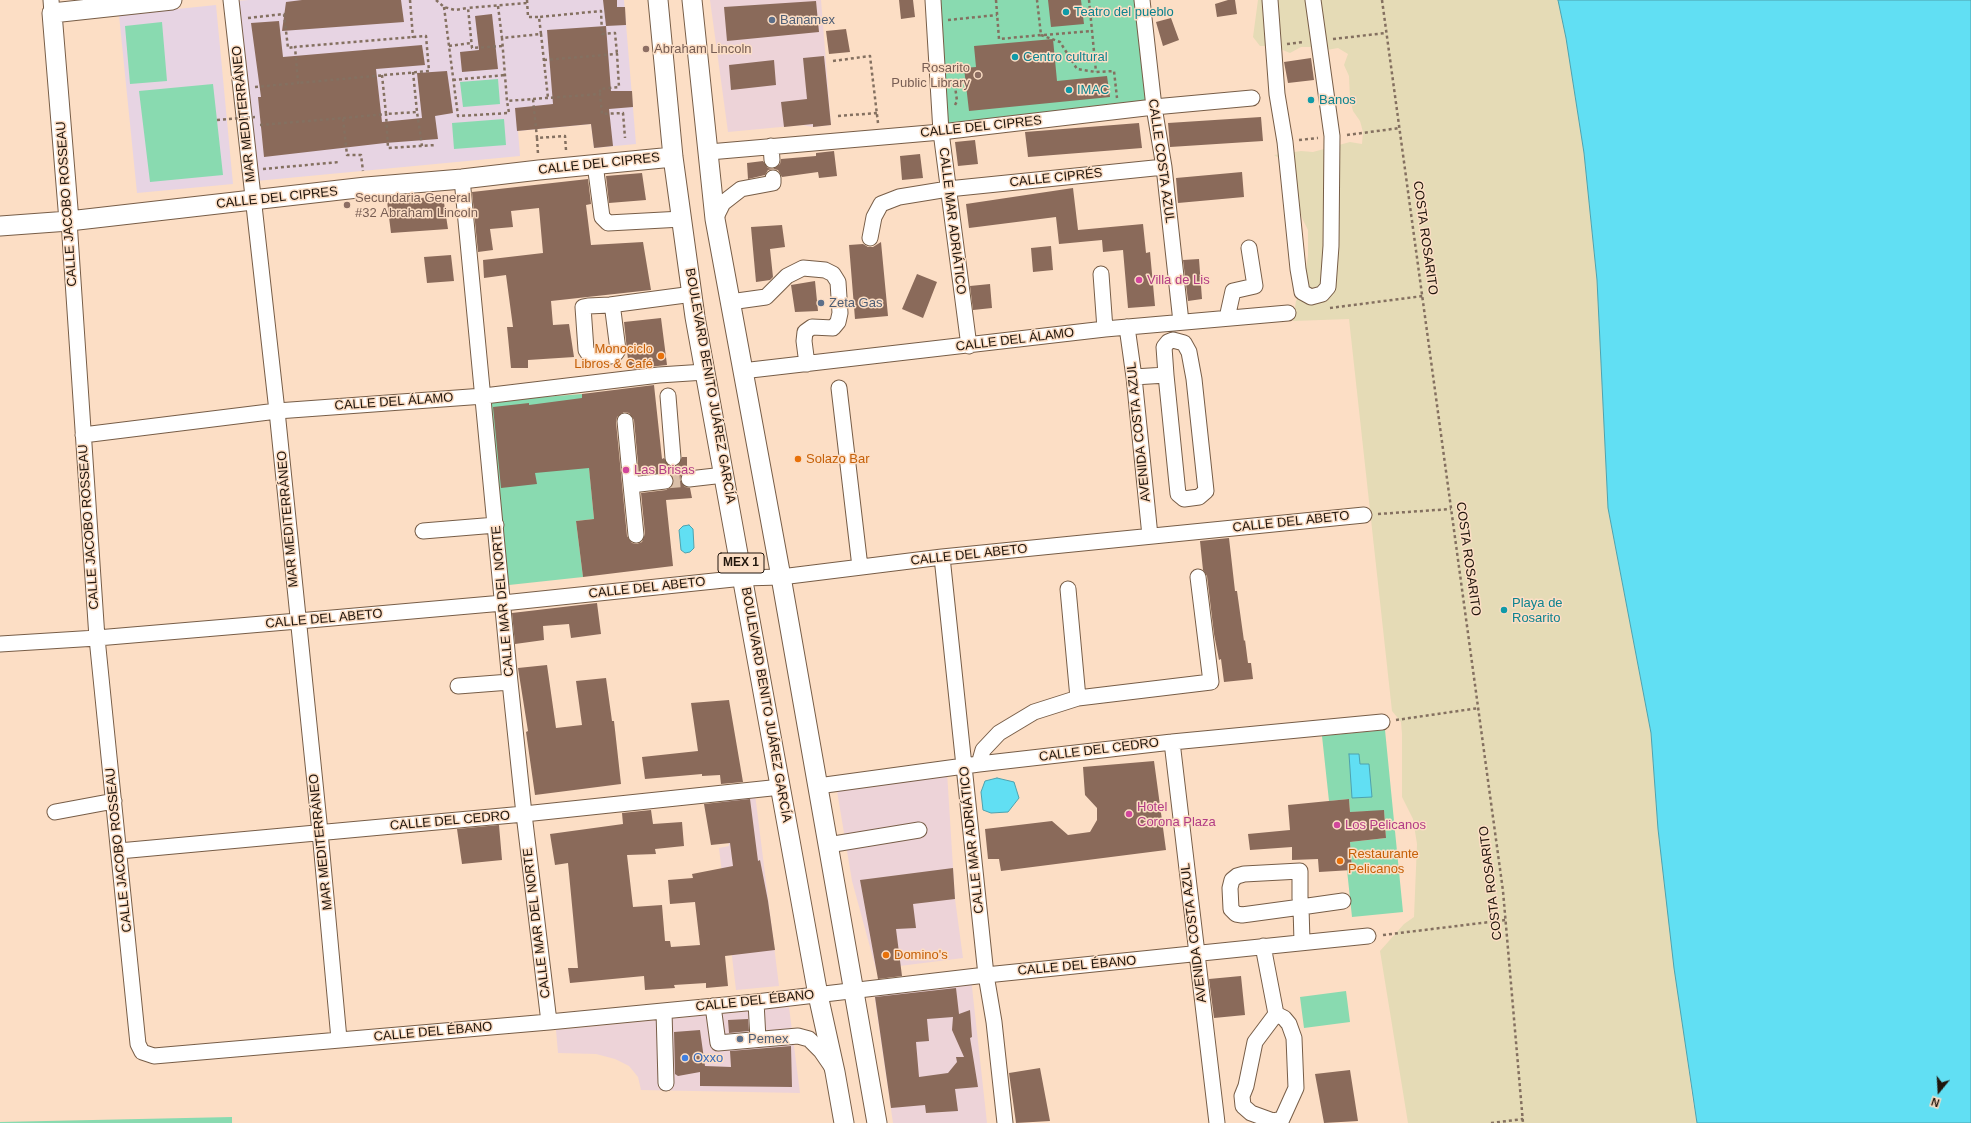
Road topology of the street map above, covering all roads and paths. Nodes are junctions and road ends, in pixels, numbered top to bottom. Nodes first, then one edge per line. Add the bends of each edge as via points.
1 (172, 0) edge
2 (231, 0) edge
3 (410, 0) edge
4 (436, 0) edge
5 (658, 0) edge
6 (692, 0) edge
7 (933, 0) edge
8 (996, 0) edge
9 (1037, 0) edge
10 (1089, 0) edge
11 (1142, 0) edge
12 (1270, 0) edge
13 (1313, 0) edge
14 (1382, 0) edge
15 (527, 2) edge
16 (498, 6) junction
17 (51, 7) edge
18 (444, 7) junction
19 (468, 8) junction
20 (947, 13) dead end
21 (997, 15) junction
22 (538, 17) junction
23 (245, 18) dead end
24 (1092, 31) junction
25 (541, 34) junction
26 (1041, 35) junction
27 (413, 38) junction
28 (502, 38) junction
29 (471, 43) junction
30 (449, 46) junction
31 (502, 46) junction
32 (295, 47) junction
33 (617, 54) junction
34 (544, 60) junction
35 (833, 61) dead end
36 (413, 72) junction
37 (1096, 72) junction
38 (382, 75) junction
39 (505, 76) junction
40 (454, 80) junction
41 (298, 83) junction
42 (252, 87) dead end
43 (600, 94) junction
44 (548, 98) junction
45 (1252, 98) dead end
46 (533, 99) junction
47 (508, 101) junction
48 (1154, 107) junction
49 (1138, 108) junction
50 (254, 110) dead end
51 (417, 112) junction
52 (877, 113) junction
53 (386, 114) junction
54 (838, 116) dead end
55 (255, 117) junction
56 (343, 118) junction
57 (217, 120) dead end
58 (941, 132) junction
59 (625, 138) dead end
60 (880, 138) junction
61 (436, 145) dead end
62 (422, 146) junction
63 (709, 152) junction
64 (673, 156) junction
65 (339, 162) dead end
66 (595, 164) junction
67 (568, 167) junction
68 (1164, 167) junction
69 (261, 169) dead end
70 (773, 178) dead end
71 (462, 179) junction
72 (366, 188) junction
73 (948, 189) junction
74 (253, 200) junction
75 (682, 219) junction
76 (715, 219) junction
77 (69, 221) junction
78 (0, 226) edge
79 (870, 238) dead end
80 (1249, 248) dead end
81 (1101, 274) dead end
82 (693, 294) junction
83 (1423, 296) junction
84 (730, 302) junction
85 (610, 305) junction
86 (1328, 308) dead end
87 (1288, 313) dead end
88 (1227, 318) junction
89 (1181, 322) junction
90 (1127, 327) junction
91 (1105, 329) junction
92 (969, 346) junction
93 (611, 356) junction
94 (807, 364) junction
95 (742, 371) junction
96 (706, 372) junction
97 (1166, 374) junction
98 (1134, 376) junction
99 (615, 380) junction
100 (839, 388) dead end
101 (484, 396) junction
102 (668, 396) dead end
103 (278, 410) junction
104 (625, 420) dead end
105 (83, 435) junction
106 (674, 458) dead end
107 (724, 475) junction
108 (689, 479) tunnel mouth
109 (665, 481) tunnel mouth
110 (631, 485) junction
111 (1451, 509) junction
112 (1364, 515) joint
113 (496, 526) junction
114 (423, 531) dead end
115 (636, 535) dead end
116 (1150, 536) junction
117 (942, 557) junction
118 (860, 567) junction
119 (781, 577) junction
120 (1198, 577) dead end
121 (743, 578) junction
122 (1068, 589) dead end
123 (503, 603) junction
124 (298, 621) junction
125 (97, 638) junction
126 (0, 644) edge
127 (510, 682) junction
128 (458, 686) dead end
129 (1078, 698) junction
130 (1479, 708) junction
131 (1382, 722) joint
132 (1172, 742) junction
133 (972, 765) junction
134 (818, 786) junction
135 (781, 787) junction
136 (114, 801) junction
137 (55, 812) dead end
138 (524, 814) junction
139 (919, 830) dead end
140 (320, 832) junction
141 (828, 845) junction
142 (119, 851) junction
143 (1343, 901) dead end
144 (1301, 907) junction
145 (1506, 920) junction
146 (1368, 936) joint
147 (1302, 942) junction
148 (1263, 946) junction
149 (1196, 955) junction
150 (986, 975) junction
151 (853, 990) junction
152 (818, 995) junction
153 (756, 1002) junction
154 (713, 1006) junction
155 (664, 1011) junction
156 (1276, 1014) junction
157 (549, 1022) junction
158 (339, 1039) junction
159 (758, 1040) junction
160 (142, 1052) joint
161 (835, 1072) junction
162 (666, 1083) dead end
163 (1523, 1119) junction
164 (844, 1123) edge
165 (877, 1123) edge
166 (1005, 1123) edge
167 (1217, 1123) edge
168 (1491, 1123) edge
169 (1523, 1123) edge

1 - 17 main road
2 - 74 street, MAR MEDITERRÁNEO
3 - 27 path
4 - 18 path
5 - 64 main road, BOULEVARD BENITO JUÁREZ GARCÍA / MEX 1
6 - 63 main road, MEX 1
7 - 58 street, CALLE MAR ADRIÁTICO
8 - 21 path
9 - 26 path
10 - 24 path
11 - 48 street, CALLE COSTA AZUL
12 - 13 street via 1277,94 1298,269 1302,292 1311,297 1322,294 1328,287 1332,136
14 - 83 path, COSTA ROSARITO
15 - 16 path
15 - 22 path via 528,17
16 - 19 path
16 - 28 path
17 - 77 main road, CALLE JACOBO ROSSEAU
18 - 19 path via 455,10
18 - 30 path
19 - 29 path
20 - 21 path via 948,20
21 - 26 path via 1000,38
22 - 25 path
22 - 33 path via 601,11 602,34 615,33
23 - 32 path via 284,14 288,48
24 - 26 path
24 - 37 path
25 - 28 path
25 - 34 path
26 - 37 path via 1060,42 1077,69
27 - 32 path
27 - 36 path via 426,36 429,70
28 - 31 path
29 - 30 path
29 - 31 path via 472,48
30 - 40 path
31 - 39 path
32 - 41 path
33 - 34 path
33 - 43 path via 619,87 600,89
34 - 44 path
35 - 52 path via 870,56
36 - 38 path
36 - 51 path
37 - 49 path via 1114,71 1118,98 1128,98
38 - 41 path
38 - 53 path
39 - 40 path
39 - 47 path
40 - 47 path via 458,116 509,113
41 - 42 path
43 - 44 path
43 - 59 path via 602,114 623,114
44 - 46 path
45 - 48 street, CALLE DEL CIPRES
46 - 47 path
46 - 67 path via 537,138 565,136
48 - 49 street, CALLE DEL CIPRES
48 - 68 street, CALLE COSTA AZUL
49 - 58 street, CALLE DEL CIPRES
50 - 55 path
51 - 53 path
51 - 62 path
52 - 54 path
52 - 60 path
53 - 56 path
53 - 62 path via 388,148
55 - 56 path via 256,125
55 - 57 path, bridge
56 - 72 path via 347,155 361,154
58 - 60 street, CALLE DEL CIPRES
58 - 73 street, CALLE MAR ADRIÁTICO
60 - 63 street, CALLE DEL CIPRES via 771,153
61 - 62 path
63 - 76 main road, MEX 1
64 - 66 main road, CALLE DEL CIPRES
64 - 75 main road, BOULEVARD BENITO JUÁREZ GARCÍA / MEX 1
65 - 69 path
66 - 67 main road, CALLE DEL CIPRES
66 - 75 street via 602,217 608,224
67 - 71 main road, CALLE DEL CIPRES
68 - 73 street, CALLE CIPRÉS
68 - 89 street, CALLE COSTA AZUL
70 - 76 street via 773,183 741,189 723,203
71 - 72 main road, CALLE DEL CIPRES
71 - 101 street, CALLE MAR DEL NORTE
72 - 74 main road, CALLE DEL CIPRES
73 - 79 street, CALLE CIPRÉS via 899,197 882,204 874,217
73 - 92 street, CALLE MAR ADRIÁTICO
74 - 77 main road, CALLE DEL CIPRES
74 - 103 street, MAR MEDITERRÁNEO
75 - 82 main road, BOULEVARD BENITO JUÁREZ GARCÍA / MEX 1
76 - 84 main road, MEX 1
77 - 78 main road, CALLE DEL CIPRES
77 - 105 street, CALLE JACOBO ROSSEAU
80 - 88 street via 1255,286 1233,291
81 - 91 street
82 - 85 street
82 - 96 main road, BOULEVARD BENITO JUÁREZ GARCÍA / MEX 1
83 - 86 path
83 - 111 path, COSTA ROSARITO
84 - 94 street via 766,297 788,276 803,268 825,270 833,274 838,282 838,322 833,328 812,327 805,332
84 - 95 main road, MEX 1
85 - 93 street via 618,350
85 - 93 street via 588,306 583,308 582,313 586,350 590,356
87 - 88 street, CALLE DEL ÁLAMO
88 - 89 street, CALLE DEL ÁLAMO
89 - 90 street, CALLE DEL ÁLAMO
90 - 91 street, CALLE DEL ÁLAMO
90 - 98 street, AVENIDA COSTA AZUL
91 - 92 street, CALLE DEL ÁLAMO
92 - 94 street, CALLE DEL ÁLAMO
93 - 99 street
94 - 95 street, CALLE DEL ÁLAMO
95 - 119 main road, MEX 1
96 - 99 street, CALLE DEL ÁLAMO
96 - 107 main road, BOULEVARD BENITO JUÁREZ GARCÍA / MEX 1
97 - 97 street via 1178,494 1184,499 1199,497 1206,491 1194,379 1189,352 1184,343 1173,340 1164,347
97 - 98 street
98 - 116 street, AVENIDA COSTA AZUL
99 - 101 street, CALLE DEL ÁLAMO
100 - 118 street
101 - 103 street, CALLE DEL ÁLAMO
101 - 113 street, CALLE MAR DEL NORTE
102 - 106 street
103 - 105 street, CALLE DEL ÁLAMO
103 - 124 street, MAR MEDITERRÁNEO
104 - 110 street
105 - 125 street, CALLE JACOBO ROSSEAU
107 - 108 street
107 - 121 main road, BOULEVARD BENITO JUÁREZ GARCÍA / MEX 1
109 - 110 street
110 - 115 street
111 - 112 path
111 - 130 path, COSTA ROSARITO
112 - 116 street, CALLE DEL ABETO
113 - 114 street
113 - 123 street, CALLE MAR DEL NORTE
116 - 117 street, CALLE DEL ABETO
117 - 118 street, CALLE DEL ABETO
117 - 133 street, CALLE MAR ADRIÁTICO
118 - 119 street, CALLE DEL ABETO
119 - 121 street, CALLE DEL ABETO
119 - 134 main road, MEX 1
120 - 129 street via 1211,682
121 - 123 street, CALLE DEL ABETO
121 - 135 main road, BOULEVARD BENITO JUÁREZ GARCÍA / MEX 1
122 - 129 street
123 - 124 street, CALLE DEL ABETO
123 - 127 street, CALLE MAR DEL NORTE
124 - 125 street, CALLE DEL ABETO
124 - 140 street, MAR MEDITERRÁNEO
125 - 126 street, CALLE DEL ABETO
125 - 136 street, CALLE JACOBO ROSSEAU
127 - 128 street
127 - 138 street, CALLE MAR DEL NORTE
129 - 133 street via 1034,712 999,733 982,750
130 - 131 path
130 - 145 path, COSTA ROSARITO
131 - 132 street, CALLE DEL CEDRO
132 - 133 street, CALLE DEL CEDRO
132 - 149 street, AVENIDA COSTA AZUL
133 - 134 street, CALLE DEL CEDRO
133 - 150 street, CALLE MAR ADRIÁTICO
134 - 141 main road, MEX 1
135 - 138 street, CALLE DEL CEDRO
135 - 152 main road, BOULEVARD BENITO JUÁREZ GARCÍA / MEX 1
136 - 137 street
136 - 142 street, CALLE JACOBO ROSSEAU
138 - 140 street, CALLE DEL CEDRO
138 - 157 street, CALLE MAR DEL NORTE
139 - 141 street
140 - 142 street, CALLE DEL CEDRO
140 - 158 street, MAR MEDITERRÁNEO
141 - 151 main road, MEX 1
142 - 160 street, CALLE JACOBO ROSSEAU via 138,1044
143 - 144 street
144 - 144 street via 1236,914 1231,909 1232,880 1244,874 1300,871
144 - 147 street
145 - 146 path
145 - 163 path, COSTA ROSARITO
146 - 147 street, CALLE DEL ÉBANO
147 - 148 street, CALLE DEL ÉBANO
148 - 149 street, CALLE DEL ÉBANO
148 - 156 street
149 - 150 street, CALLE DEL ÉBANO
149 - 167 street, AVENIDA COSTA AZUL
150 - 151 street, CALLE DEL ÉBANO
150 - 166 street, CALLE MAR ADRIÁTICO
151 - 152 street, CALLE DEL ÉBANO
151 - 165 main road, MEX 1
152 - 153 street, CALLE DEL ÉBANO
152 - 161 main road, BOULEVARD BENITO JUÁREZ GARCÍA / MEX 1
153 - 154 street, CALLE DEL ÉBANO
153 - 159 street
154 - 155 street, CALLE DEL ÉBANO
154 - 159 street via 718,1043
155 - 157 street, CALLE DEL ÉBANO
155 - 162 street
156 - 156 street via 1289,1024 1294,1038 1296,1088 1287,1112 1282,1119 1273,1121 1251,1113 1243,1106 1242,1096 1255,1042
157 - 158 street, CALLE DEL ÉBANO
158 - 160 street, CALLE DEL ÉBANO via 154,1056
159 - 161 street via 798,1036 809,1039
161 - 164 main road, BOULEVARD BENITO JUÁREZ GARCÍA / MEX 1
163 - 168 path
163 - 169 path, COSTA ROSARITO

